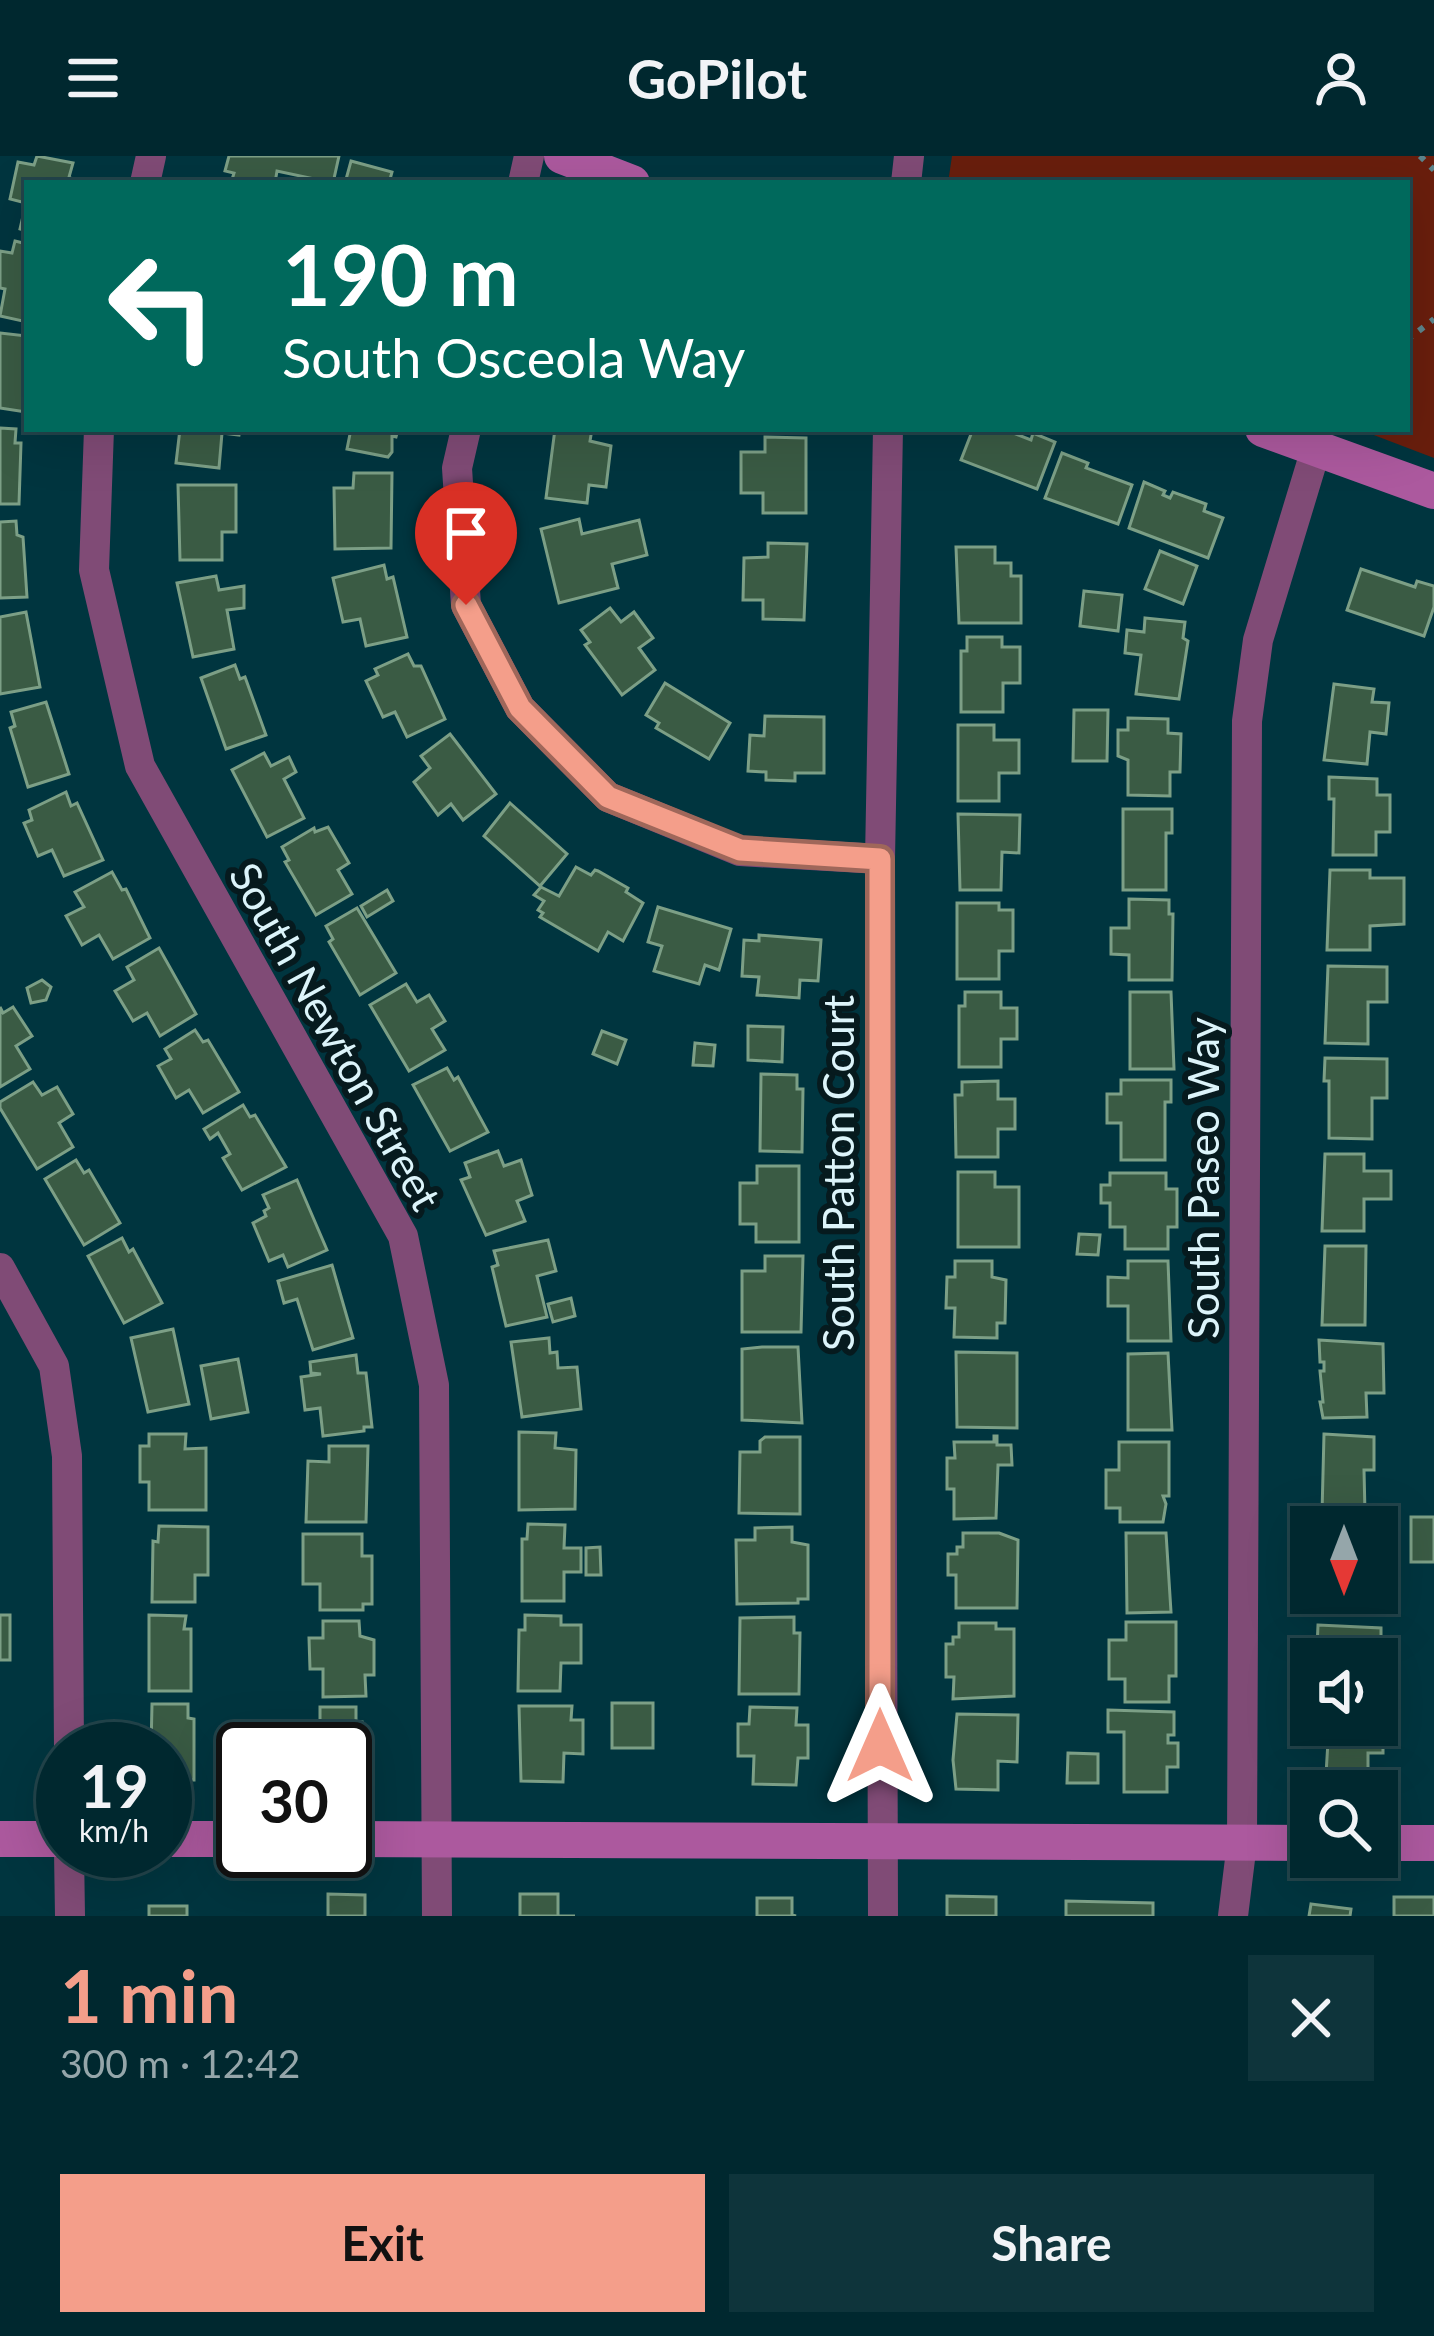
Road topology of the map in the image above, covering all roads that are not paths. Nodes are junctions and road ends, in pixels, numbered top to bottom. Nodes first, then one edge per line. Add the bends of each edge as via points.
1 (562, 156) edge
2 (624, 180) edge
3 (98, 432) edge
4 (465, 432) edge
5 (888, 432) edge
6 (1271, 432) edge
7 (1316, 449) junction
8 (1434, 491) edge
9 (880, 859) junction
10 (0, 1268) edge
11 (69, 1722) edge
12 (372, 1838) edge
13 (439, 1838) junction
14 (0, 1839) edge
15 (36, 1839) edge
16 (880, 1840) junction
17 (1242, 1844) junction
18 (1290, 1844) edge
19 (1398, 1844) edge
20 (1434, 1844) edge
21 (70, 1878) edge
22 (70, 1916) edge
23 (437, 1916) edge
24 (884, 1916) edge
25 (1233, 1916) edge

1 - 2 main road
3 - 13 street, South Newton Street via 94,570 140,766 403,1236 434,1384
4 - 9 street via 458,468 466,605 520,708 608,797 740,850
5 - 9 street, South Patton Court
6 - 7 main road
7 - 8 main road
7 - 17 street, South Paseo Way via 1258,640 1247,721
9 - 16 street, South Patton Court
10 - 11 street via 58,1388 67,1456
12 - 13 main road
13 - 16 main road
13 - 23 street, South Newton Street
14 - 15 main road
16 - 17 main road
16 - 24 street, South Patton Court
17 - 18 main road
17 - 25 street, South Paseo Way
19 - 20 main road
21 - 22 street

